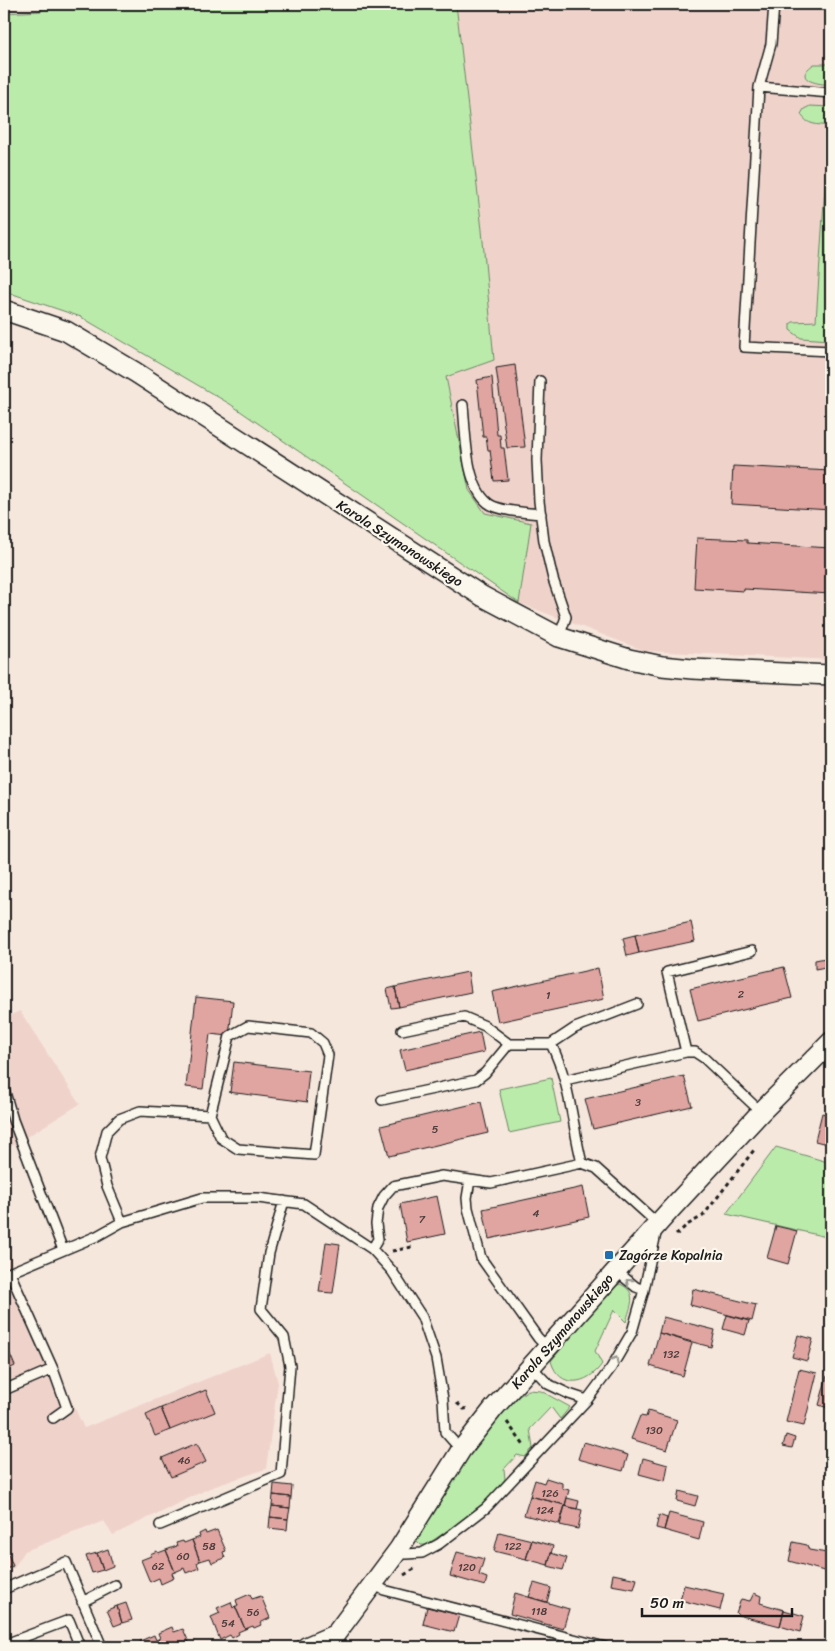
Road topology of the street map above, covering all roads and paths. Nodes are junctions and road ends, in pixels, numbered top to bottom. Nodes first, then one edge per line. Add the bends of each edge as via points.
1 (774, 4) edge
2 (759, 87) junction
3 (831, 93) edge
4 (4, 310) edge
5 (831, 351) edge
6 (540, 381) dead end
7 (463, 406) dead end
8 (541, 514) junction
9 (559, 637) junction
10 (831, 675) edge
11 (752, 951) dead end
12 (636, 1004) dead end
13 (402, 1030) dead end
14 (831, 1042) edge
15 (508, 1044) junction
16 (551, 1044) junction
17 (686, 1052) junction
18 (565, 1080) junction
19 (4, 1090) edge
20 (382, 1100) dead end
21 (761, 1112) junction
22 (210, 1115) junction
23 (582, 1164) junction
24 (470, 1180) junction
25 (284, 1202) junction
26 (122, 1222) junction
27 (658, 1224) junction
28 (412, 1247) dead end
29 (63, 1250) junction
30 (372, 1250) junction
31 (392, 1252) dead end
32 (616, 1270) junction
33 (7, 1274) edge
34 (644, 1290) junction
35 (548, 1347) junction
36 (531, 1366) junction
37 (53, 1369) junction
38 (4, 1390) edge
39 (587, 1400) junction
40 (504, 1416) dead end
41 (53, 1418) dead end
42 (461, 1450) junction
43 (533, 1459) junction
44 (160, 1524) dead end
45 (400, 1548) junction
46 (373, 1584) junction
47 (115, 1585) dead end
48 (4, 1589) edge
49 (82, 1602) junction
50 (332, 1640) edge
51 (10, 1647) edge
52 (80, 1647) edge
53 (102, 1647) edge
54 (306, 1647) edge
55 (605, 1647) edge

1 - 2 lane via 771,44
2 - 3 lane
2 - 5 lane via 744,347
4 - 9 street, Karola Szymanowskiego via 74,336 482,596
6 - 8 lane via 537,460
7 - 8 lane via 473,484 489,504
8 - 9 lane via 552,579 566,617
9 - 10 street, Karola Szymanowskiego via 662,666
11 - 17 lane via 667,972
12 - 16 lane via 574,1028
13 - 15 lane via 464,1017 485,1026
14 - 21 street, Karola Szymanowskiego
15 - 16 lane
15 - 20 lane via 476,1080
16 - 18 lane
17 - 18 lane
17 - 21 lane via 695,1052 704,1058
18 - 23 lane
19 - 29 lane
21 - 27 street, Karola Szymanowskiego
22 - 22 lane via 221,1138 238,1149 314,1155 328,1055 324,1043 311,1033 248,1026 230,1036
22 - 26 lane via 140,1111 119,1119 107,1131 100,1158
23 - 24 lane via 490,1183
23 - 27 lane via 596,1168
24 - 30 lane via 442,1176 393,1186 378,1208 378,1239
24 - 35 lane via 468,1208 481,1258 538,1338
25 - 26 lane via 258,1198 202,1198
25 - 30 lane via 304,1204
25 - 44 lane via 269,1253 261,1309 284,1337 290,1366 281,1474
26 - 29 lane
27 - 32 street, Karola Szymanowskiego
27 - 34 lane
28 - 31 path
29 - 33 lane
30 - 42 lane via 392,1271 422,1317 436,1358 445,1432
34 -> 32 lane via 636,1288
32 - 35 street, Karola Szymanowskiego
33 - 37 lane
39 -> 34 lane via 632,1332
35 - 36 street, Karola Szymanowskiego
36 - 39 lane via 548,1384
36 - 42 street, Karola Szymanowskiego
37 - 38 lane
37 - 41 lane via 67,1408
39 - 43 lane
40 - 43 path
42 - 45 street, Karola Szymanowskiego
43 - 45 lane via 486,1508 439,1544 413,1555
45 - 46 street, Karola Szymanowskiego
46 - 50 street, Karola Szymanowskiego
46 - 55 lane via 384,1590
47 - 49 lane
48 - 49 lane via 66,1562
49 - 53 lane
50 - 54 street
51 - 52 lane via 8,1643 69,1620

